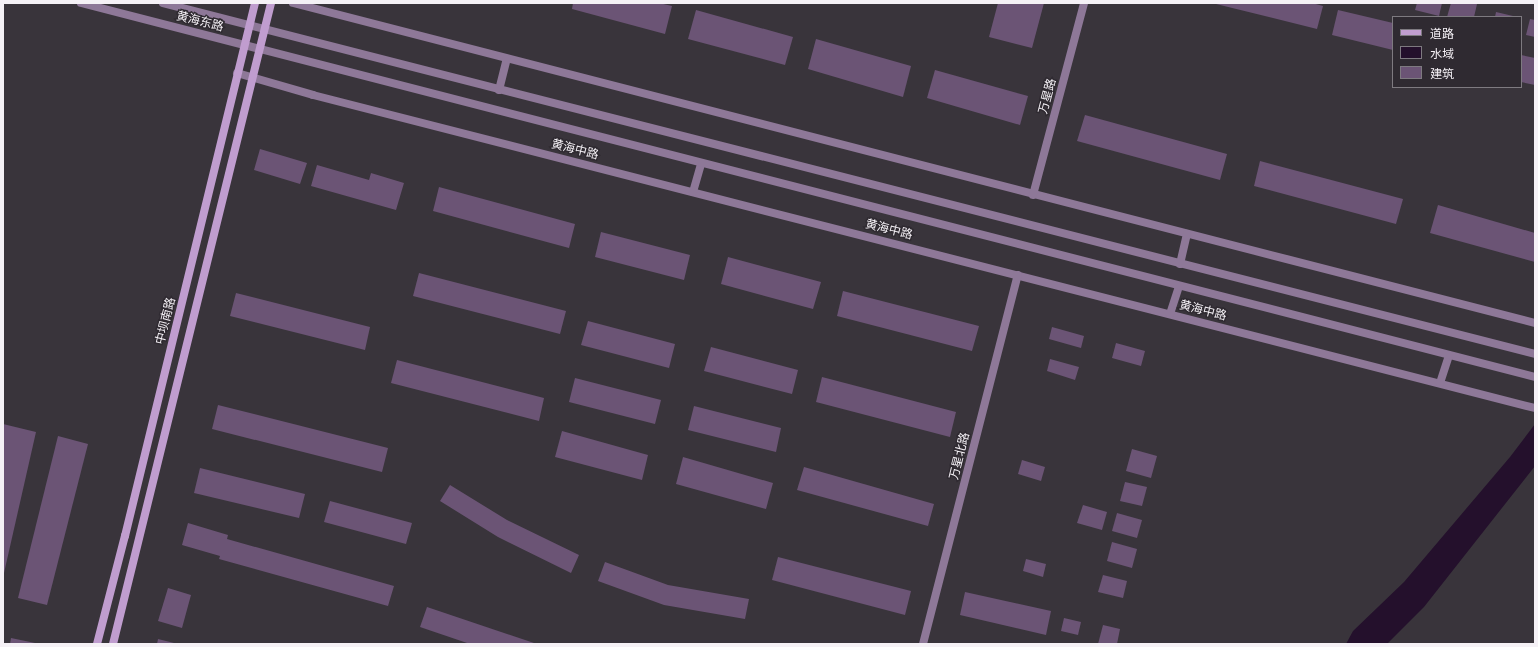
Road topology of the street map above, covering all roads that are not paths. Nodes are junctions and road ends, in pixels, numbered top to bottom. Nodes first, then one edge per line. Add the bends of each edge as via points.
1 (81, 3) edge
2 (163, 3) edge
3 (255, 3) edge
4 (271, 3) edge
5 (293, 3) edge
6 (1084, 3) edge
7 (250, 25) junction
8 (264, 28) junction
9 (244, 45) junction
10 (258, 49) junction
11 (507, 59) junction
12 (237, 73) junction
13 (252, 76) junction
14 (499, 90) junction
15 (701, 164) junction
16 (693, 192) junction
17 (1033, 194) junction
18 (1187, 234) junction
19 (1180, 264) junction
20 (1018, 275) junction
21 (1179, 286) junction
22 (1170, 314) junction
23 (1535, 323) edge
24 (1535, 354) edge
25 (1449, 355) junction
26 (1535, 377) edge
27 (1440, 383) junction
28 (1532, 408) edge
29 (97, 644) edge
30 (113, 644) edge
31 (923, 644) edge

1 - 9 street, 黄海东路
2 - 7 street, 黄海东路
3 - 7 main road, 中坝南路
4 - 8 main road
5 - 11 street
6 - 17 street, 万星路
7 - 8 street
7 - 9 main road, 中坝南路
8 - 10 main road
8 - 14 street
9 - 10 street, 黄海中路
9 - 12 main road, 中坝南路
10 - 13 main road
10 - 15 street, 黄海中路
11 - 14 street
11 - 17 street
12 - 13 street, 黄海中路
12 - 29 main road, 中坝南路
13 - 16 street, 黄海中路 via 313,95
13 - 30 main road
14 - 19 street
15 - 16 street
15 - 21 street, 黄海中路
16 - 20 street, 黄海中路
17 - 18 street
18 - 19 street
18 - 23 street
19 - 24 street
20 - 22 street, 黄海中路
20 - 31 street, 万星北路
21 - 22 street
21 - 25 street, 黄海中路
22 - 27 street, 黄海中路
25 - 26 street, 黄海中路
25 - 27 street
27 - 28 street, 黄海中路

